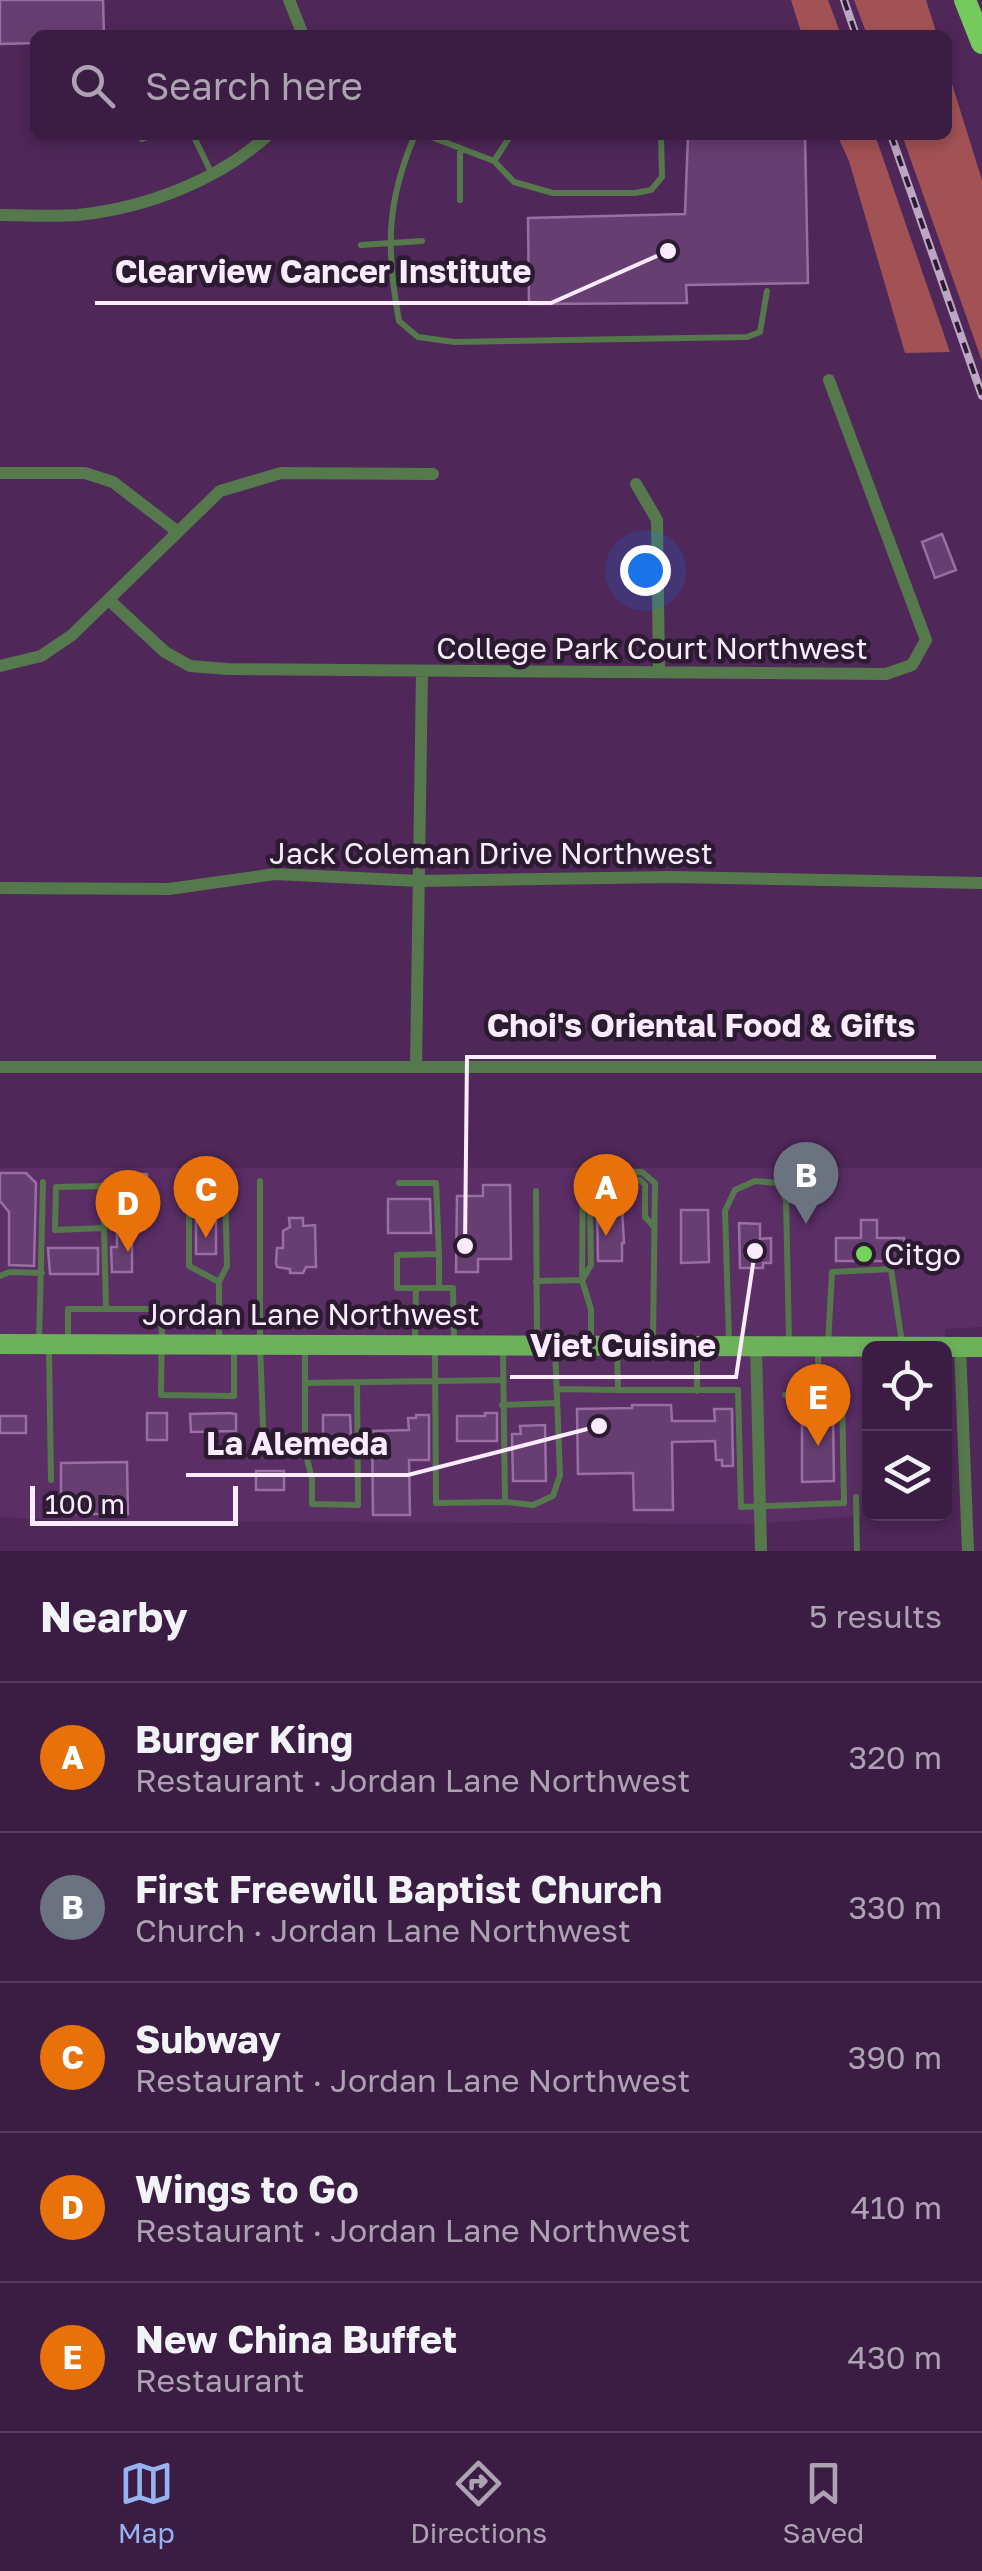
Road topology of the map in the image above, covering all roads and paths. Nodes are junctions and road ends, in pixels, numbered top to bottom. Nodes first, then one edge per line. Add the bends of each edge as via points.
1 (289, 0) edge
2 (965, 0) edge
3 (302, 30) edge
4 (982, 44) edge
5 (196, 140) edge
6 (261, 140) edge
7 (413, 140) edge
8 (439, 140) edge
9 (508, 140) edge
10 (661, 140) edge
11 (460, 148) junction
12 (494, 161) junction
13 (212, 173) junction
14 (460, 200) dead end
15 (0, 216) edge
16 (422, 241) dead end
17 (390, 244) junction
18 (362, 245) dead end
19 (767, 291) dead end
20 (829, 380) dead end
21 (0, 473) edge
22 (432, 474) dead end
23 (636, 484) dead end
24 (178, 532) junction
25 (109, 600) junction
26 (0, 666) edge
27 (422, 672) junction
28 (659, 672) junction
29 (420, 881) junction
30 (982, 883) edge
31 (0, 888) edge
32 (416, 1066) junction
33 (982, 1066) edge
34 (0, 1067) edge
35 (260, 1181) dead end
36 (43, 1182) dead end
37 (399, 1183) dead end
38 (536, 1191) dead end
39 (104, 1228) junction
40 (655, 1228) junction
41 (439, 1254) junction
42 (42, 1273) junction
43 (0, 1276) edge
44 (582, 1280) junction
45 (218, 1282) junction
46 (536, 1282) junction
47 (416, 1288) junction
48 (438, 1288) junction
49 (106, 1309) junction
50 (902, 1341) edge
51 (0, 1344) edge
52 (52, 1344) junction
53 (162, 1344) junction
54 (226, 1344) junction
55 (260, 1344) junction
56 (435, 1344) junction
57 (503, 1344) junction
58 (546, 1344) junction
59 (304, 1345) junction
60 (591, 1346) junction
61 (616, 1346) junction
62 (756, 1346) junction
63 (823, 1346) junction
64 (862, 1346) edge
65 (653, 1347) junction
66 (697, 1347) junction
67 (729, 1347) junction
68 (789, 1347) junction
69 (952, 1347) edge
70 (960, 1347) junction
71 (982, 1347) edge
72 (502, 1380) junction
73 (435, 1381) junction
74 (358, 1382) junction
75 (305, 1383) junction
76 (557, 1390) junction
77 (618, 1390) junction
78 (696, 1391) junction
79 (819, 1394) junction
80 (785, 1395) dead end
81 (557, 1403) junction
82 (502, 1406) junction
83 (305, 1451) junction
84 (51, 1480) dead end
85 (856, 1498) dead end
86 (505, 1502) junction
87 (760, 1507) junction
88 (761, 1551) edge
89 (857, 1551) edge
90 (968, 1551) edge

1 - 3 street
2 - 4 highway
5 - 13 lane
6 - 13 street
7 - 17 lane via 393,196
8 - 11 lane
9 - 12 lane
10 - 12 lane via 662,177 651,190 635,193 553,194 514,182
11 - 12 lane
11 - 14 lane
13 - 15 street via 138,205 76,215
16 - 17 lane
17 - 18 lane
17 - 19 lane via 399,322 418,336 454,342 747,336 760,332
20 - 28 street, College Park Court Northwest via 926,640 912,665 886,674
21 - 24 street via 85,473 112,482
22 - 24 street via 281,472 220,491
23 - 28 street via 657,520
24 - 25 street
25 - 26 street via 40,656
25 - 27 street, College Park Court Northwest via 190,666
27 - 28 street, College Park Court Northwest
27 - 29 street
29 - 30 street, Jack Coleman Drive Northwest
29 - 31 street, Jack Coleman Drive Northwest via 275,874 169,889
29 - 32 street
32 - 33 street
32 - 34 street
35 - 55 lane
36 - 42 lane
37 - 41 lane via 436,1183
38 - 46 lane
39 - 39 lane via 56,1230 56,1188 103,1186
39 - 49 lane
40 - 44 lane via 645,1217 646,1185 607,1181 590,1200 591,1265
40 - 44 lane via 655,1183 642,1172 584,1174
40 - 65 lane
41 - 47 lane via 397,1255 398,1288
41 - 48 lane
42 - 43 lane
42 - 52 lane
44 - 46 lane
44 - 60 lane
45 - 45 lane via 227,1266 226,1185 189,1186 189,1266
45 - 54 lane
46 - 58 lane
47 - 48 lane
47 - 56 lane
48 - 56 lane via 453,1288
49 - 52 lane via 68,1309
49 - 53 lane via 162,1309
50 - 63 lane via 891,1269 832,1272
51 - 52 main road, Jordan Lane Northwest
52 - 53 main road, Jordan Lane Northwest
52 - 84 lane
53 - 54 main road, Jordan Lane Northwest
53 - 54 lane via 161,1396 234,1396
54 - 55 main road, Jordan Lane Northwest
55 - 59 main road, Jordan Lane Northwest
55 - 83 lane via 264,1452
56 - 57 main road, Jordan Lane Northwest
56 - 59 main road, Jordan Lane Northwest
56 - 73 lane
57 - 58 main road, Jordan Lane Northwest
57 - 72 lane
58 - 60 main road, Jordan Lane Northwest
58 - 76 lane
59 - 75 lane
60 - 61 main road, Jordan Lane Northwest
61 - 65 main road, Jordan Lane Northwest
61 - 77 lane
62 - 67 main road, Jordan Lane Northwest
62 - 68 main road, Jordan Lane Northwest
62 - 87 street
63 - 64 main road, Jordan Lane Northwest
63 - 68 main road, Jordan Lane Northwest
63 - 79 lane
65 - 66 main road, Jordan Lane Northwest
66 - 67 main road, Jordan Lane Northwest
66 - 78 lane
67 - 68 lane via 725,1212 735,1190 754,1181 777,1183 786,1200
69 - 70 main road, Jordan Lane Northwest
70 - 71 main road, Jordan Lane Northwest
70 - 90 street
72 - 73 lane
72 - 82 lane
73 - 74 lane
73 - 86 lane via 436,1504
74 - 75 lane
74 - 83 lane via 358,1504 312,1504
75 - 83 lane
76 - 77 lane
76 - 81 lane
77 - 78 lane
78 - 87 lane via 738,1390 740,1507
79 - 80 lane
79 - 87 lane via 842,1393 844,1503
81 - 82 lane
81 - 86 lane via 560,1474 553,1496 533,1505
82 - 86 lane
85 - 89 lane
87 - 88 street

